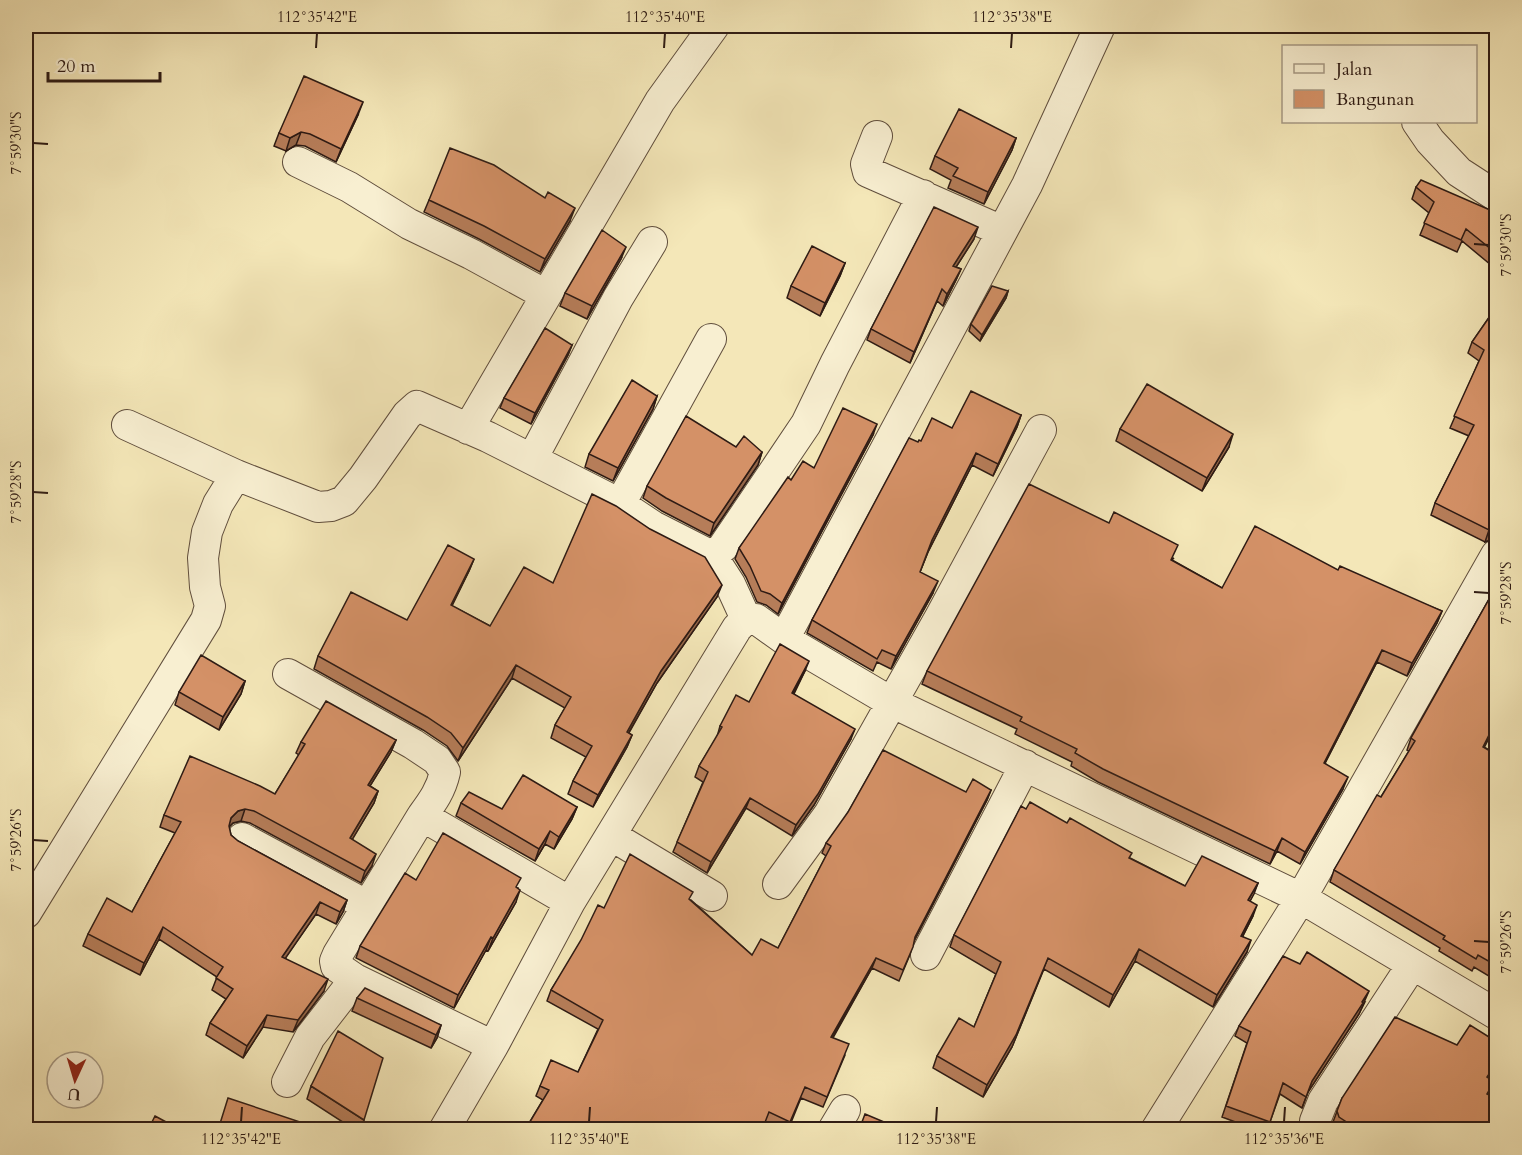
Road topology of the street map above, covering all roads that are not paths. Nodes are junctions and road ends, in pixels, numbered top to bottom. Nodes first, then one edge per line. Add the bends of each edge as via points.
1 (714, 26) edge
2 (1100, 26) edge
3 (1418, 123) edge
4 (877, 136) dead end
5 (298, 162) dead end
6 (923, 195) junction
7 (1497, 196) edge
8 (1002, 231) junction
9 (652, 242) dead end
10 (546, 295) junction
11 (711, 339) dead end
12 (127, 425) dead end
13 (468, 429) junction
14 (1041, 430) dead end
15 (531, 459) junction
16 (236, 475) junction
17 (620, 504) junction
18 (1497, 555) edge
19 (712, 556) junction
20 (746, 619) junction
21 (784, 639) junction
22 (288, 674) dead end
23 (891, 702) junction
24 (1025, 765) junction
25 (422, 816) junction
26 (612, 836) junction
27 (242, 838) dead end
28 (778, 884) dead end
29 (712, 896) dead end
30 (1301, 898) junction
31 (570, 902) junction
32 (366, 905) junction
33 (26, 913) edge
34 (926, 955) dead end
35 (1412, 965) junction
36 (355, 979) junction
37 (1497, 1014) edge
38 (493, 1046) junction
39 (287, 1082) dead end
40 (444, 1130) edge
41 (1156, 1130) edge
42 (1318, 1130) edge

1 - 10 street via 660,101
2 - 8 street
3 - 7 street via 1459,171
4 - 6 street via 866,164 868,172
5 - 10 street
6 - 8 street
6 - 19 street via 806,424 723,547
8 - 21 street
9 - 15 street
10 - 13 street
11 - 17 street
12 - 16 street
13 - 15 street
13 - 16 street via 417,406 344,501 331,506 318,507
14 - 23 street
15 - 17 street
16 - 33 street via 207,532 202,558 210,606 206,620
17 - 19 street
18 - 30 street
19 - 20 street
20 - 21 street via 756,619
20 - 26 street
21 - 23 street
22 - 25 street via 437,760 445,772 442,785
23 - 24 street
23 - 28 street via 829,814
24 - 30 street
24 - 34 street
25 - 31 street
25 - 32 street
26 - 29 street
26 - 31 street
27 - 32 street
30 - 35 street
30 - 41 street
31 - 38 street
32 - 36 street via 335,961 336,966
35 - 37 street
35 - 42 street via 1323,1101 1315,1121
36 - 38 street
36 - 39 street via 310,1037
38 - 40 street

